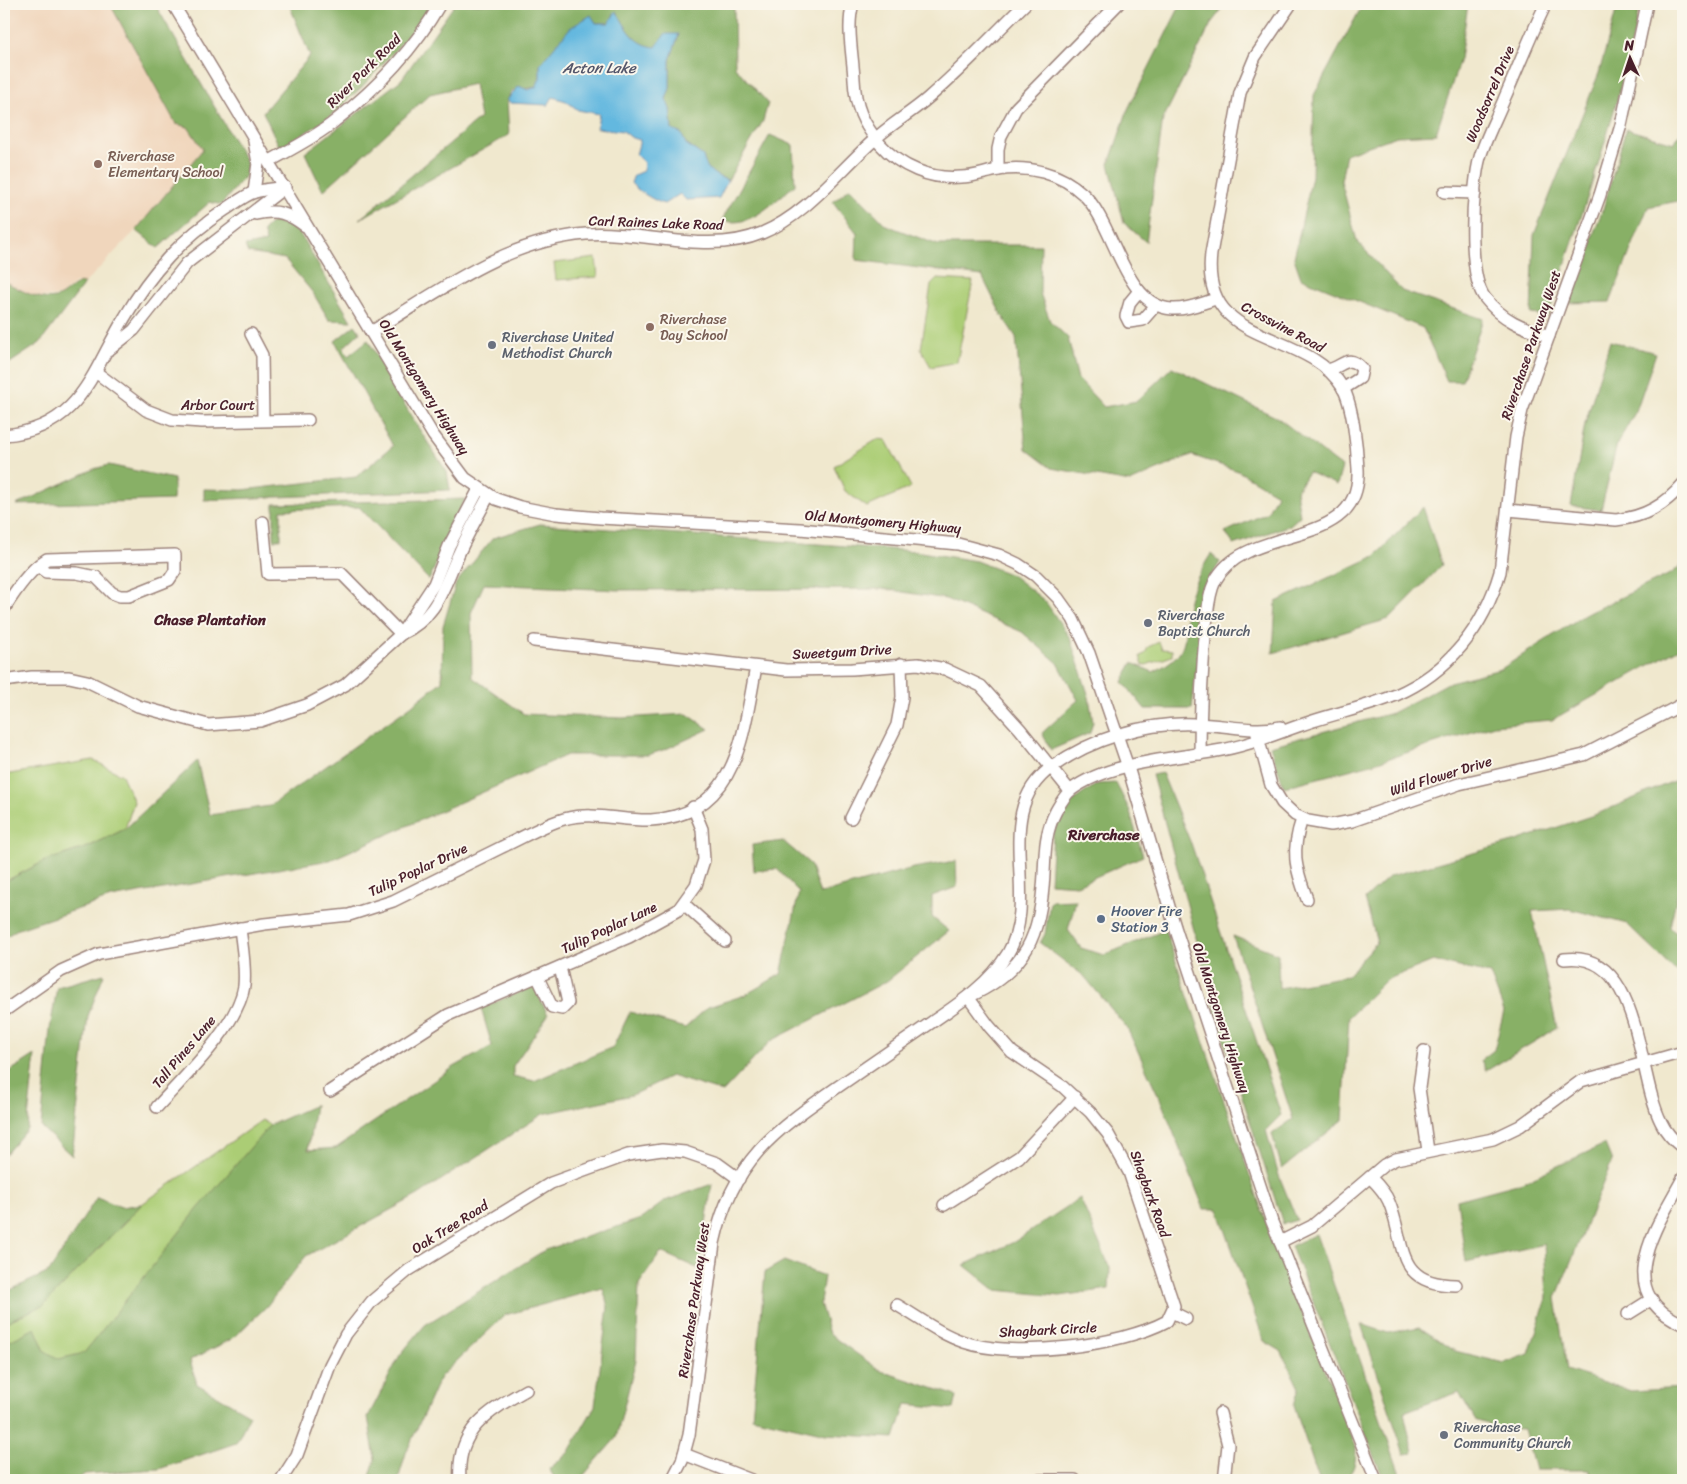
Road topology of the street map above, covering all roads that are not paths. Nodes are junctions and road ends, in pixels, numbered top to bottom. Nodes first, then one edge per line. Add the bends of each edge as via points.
1 (173, 4) edge
2 (440, 4) edge
3 (853, 4) edge
4 (1025, 4) edge
5 (1118, 4) edge
6 (1291, 4) edge
7 (1647, 4) edge
8 (1543, 10) dead end
9 (252, 132) junction
10 (875, 138) junction
11 (270, 161) junction
12 (998, 170) junction
13 (285, 187) junction
14 (254, 192) junction
15 (1444, 192) dead end
16 (1475, 193) junction
17 (252, 215) junction
18 (311, 231) junction
19 (1140, 291) junction
20 (1216, 299) junction
21 (1156, 305) junction
22 (371, 332) junction
23 (250, 334) dead end
24 (1549, 336) junction
25 (109, 350) junction
26 (1327, 370) junction
27 (96, 373) junction
28 (1343, 389) junction
29 (263, 420) junction
30 (308, 420) dead end
31 (4, 435) edge
32 (1683, 484) edge
33 (484, 492) junction
34 (1508, 510) junction
35 (263, 522) dead end
36 (38, 566) junction
37 (4, 610) edge
38 (401, 634) junction
39 (534, 640) dead end
40 (901, 664) junction
41 (756, 667) junction
42 (4, 682) edge
43 (1683, 704) edge
44 (1200, 724) junction
45 (1257, 735) junction
46 (1117, 736) junction
47 (1200, 754) junction
48 (1128, 767) junction
49 (1050, 768) junction
50 (1070, 791) junction
51 (693, 808) junction
52 (851, 818) dead end
53 (1302, 819) junction
54 (1306, 898) dead end
55 (684, 904) junction
56 (240, 928) junction
57 (725, 941) dead end
58 (1564, 959) dead end
59 (560, 967) junction
60 (537, 976) junction
61 (968, 997) junction
62 (4, 1011) edge
63 (1424, 1051) dead end
64 (1683, 1052) edge
65 (1643, 1064) junction
66 (330, 1091) dead end
67 (1075, 1097) junction
68 (157, 1107) dead end
69 (1683, 1148) edge
70 (1428, 1151) junction
71 (1370, 1176) junction
72 (739, 1178) junction
73 (1683, 1178) edge
74 (944, 1205) dead end
75 (1280, 1242) junction
76 (1456, 1285) dead end
77 (1652, 1299) junction
78 (897, 1304) dead end
79 (1172, 1312) junction
80 (1628, 1314) dead end
81 (1186, 1319) dead end
82 (1683, 1324) edge
83 (526, 1390) dead end
84 (1220, 1413) dead end
85 (684, 1454) junction
86 (1373, 1479) edge
87 (281, 1480) edge
88 (460, 1480) edge
89 (672, 1480) edge
90 (751, 1480) edge
91 (1040, 1480) edge
92 (1075, 1480) edge
93 (1224, 1480) edge

1 - 9 street, Old Montgomery Highway
2 - 11 street, River Park Road via 409,49 357,102 334,122
3 - 10 street via 855,98 860,115
4 - 10 street, Carl Raines Lake Road via 940,88
5 - 12 street via 1016,108 1001,136
6 - 20 street, Crossvine Road via 1265,39 1240,93 1210,261 1210,279
7 - 24 street, Riverchase Parkway West via 1613,152
8 - 16 street, Woodsorrel Drive via 1480,156
9 - 11 street, Old Montgomery Highway
9 - 14 street via 258,163
10 - 12 street via 886,151 908,166 934,175 962,178
10 - 22 street, Carl Raines Lake Road via 797,212 762,233 722,242 605,234 538,243 490,260
11 - 13 street, Old Montgomery Highway
12 - 19 street via 1022,168 1049,174 1082,193 1104,220 1124,265
13 - 14 street
13 - 17 street
13 - 18 street, Old Montgomery Highway
14 - 25 street via 199,227 168,256 134,302
15 - 16 street
16 - 24 street, Woodsorrel Drive via 1474,262 1481,291 1498,313 1510,322
17 - 18 street via 269,211 286,213
17 - 25 street via 227,230 187,263 134,330
18 - 22 street, Old Montgomery Highway
19 - 21 street
19 - 21 street via 1127,307 1129,322 1143,320
20 - 21 street via 1182,308
20 - 26 street, Crossvine Road via 1234,320 1311,358
22 - 33 street, Old Montgomery Highway via 444,452 465,478
23 - 29 street, Arbor Court via 262,355
24 - 34 street, Riverchase Parkway West via 1518,423
25 - 27 street
26 - 28 street, Crossvine Road
26 - 28 street via 1347,361 1357,363 1362,369 1360,378
27 - 29 street, Arbor Court via 136,403 166,418 186,422
27 - 31 street via 76,400 57,417 35,428
28 - 44 street, Crossvine Road via 1358,469 1355,494 1335,520 1242,554 1216,581 1209,602
29 - 30 street, Arbor Court
32 - 34 street via 1655,509 1630,518 1616,520
33 - 38 street via 449,546 434,584
33 - 46 street, Old Montgomery Highway via 520,507 556,514 943,541 999,555 1029,570 1066,608 1090,653
34 - 45 street, Riverchase Parkway West via 1504,551 1494,592 1473,633 1441,668 1384,700
35 - 38 street via 268,574 341,573
36 - 36 street via 48,559 175,555 175,571 169,580 129,596 112,593 96,578 78,572 46,572
36 - 37 street via 13,594
38 - 42 street via 356,676 324,698 260,721 224,726 197,723 138,706 87,681 69,677 32,677
39 - 41 street, Sweetgum Drive
40 - 41 street, Sweetgum Drive via 827,671
40 - 49 street, Sweetgum Drive via 946,669 981,686
40 - 52 street via 902,697 897,725
41 - 51 street, Tulip Poplar Drive via 733,766 716,789
43 - 53 street, Wild Flower Drive via 1584,755 1459,784 1340,824 1323,825
44 - 45 street, Riverchase Parkway West
44 - 46 street, Riverchase Parkway West via 1162,726
44 - 47 street, Crossvine Road
45 - 47 street, Riverchase Parkway West
45 - 53 street, Wild Flower Drive via 1276,796 1288,810
46 - 48 street, Old Montgomery Highway
46 - 49 street, Riverchase Parkway West via 1079,750
47 - 48 street, Riverchase Parkway West via 1158,759
48 - 50 street, Riverchase Parkway West via 1082,783
48 - 75 street, Old Montgomery Highway via 1178,937
49 - 50 street, Sweetgum Drive
49 - 61 street, Riverchase Parkway West via 1033,786 1020,819 1022,897 1015,938 996,969
50 - 61 street, Riverchase Parkway West via 1048,828 1042,912 1032,941 1011,969
51 - 55 street, Tulip Poplar Lane via 702,829 704,860 696,885
51 - 56 street, Tulip Poplar Drive via 651,820 604,815 564,819 378,907 340,916
53 - 54 street via 1295,862
55 - 57 street
55 - 59 street, Tulip Poplar Lane via 660,921
56 - 62 street, Tulip Poplar Drive via 88,958 61,971
56 - 68 street, Tall Pines Lane via 245,966 242,992 235,1011 226,1028
58 - 65 street via 1589,959 1614,977 1625,996
59 - 60 street, Tulip Poplar Lane
59 - 60 street, Tulip Poplar Lane via 568,1003 562,1009 552,1007
60 - 66 street, Tulip Poplar Lane via 440,1019
61 - 67 street, Shagbark Road via 1012,1052
61 - 72 street, Riverchase Parkway West via 792,1119 765,1142
63 - 70 street via 1420,1088
64 - 65 street
65 - 69 street via 1660,1121
65 - 70 street via 1581,1081 1503,1135 1480,1143
67 - 74 street via 1019,1157
67 - 79 street, Shagbark Road via 1097,1119 1129,1172 1172,1298
70 - 71 street via 1396,1158
71 - 75 street via 1312,1226
71 - 76 street via 1388,1199 1404,1255 1414,1272 1429,1282
72 - 85 street, Riverchase Parkway West via 724,1208 714,1243 693,1414
72 - 87 street, Oak Tree Road via 717,1163 685,1152 657,1150 628,1155 551,1183 409,1270 372,1301 346,1334 330,1365 297,1455
73 - 77 street via 1646,1248 1644,1270
75 - 86 street, Old Montgomery Highway
77 - 80 street
77 - 82 street via 1666,1316
78 - 79 street, Shagbark Circle via 943,1332 965,1342 991,1348 1102,1343 1162,1324
79 - 81 street
83 - 88 street via 485,1415 468,1436 460,1460
84 - 93 street via 1228,1445
85 - 89 street, Riverchase Parkway West
85 - 90 street
91 - 92 street

